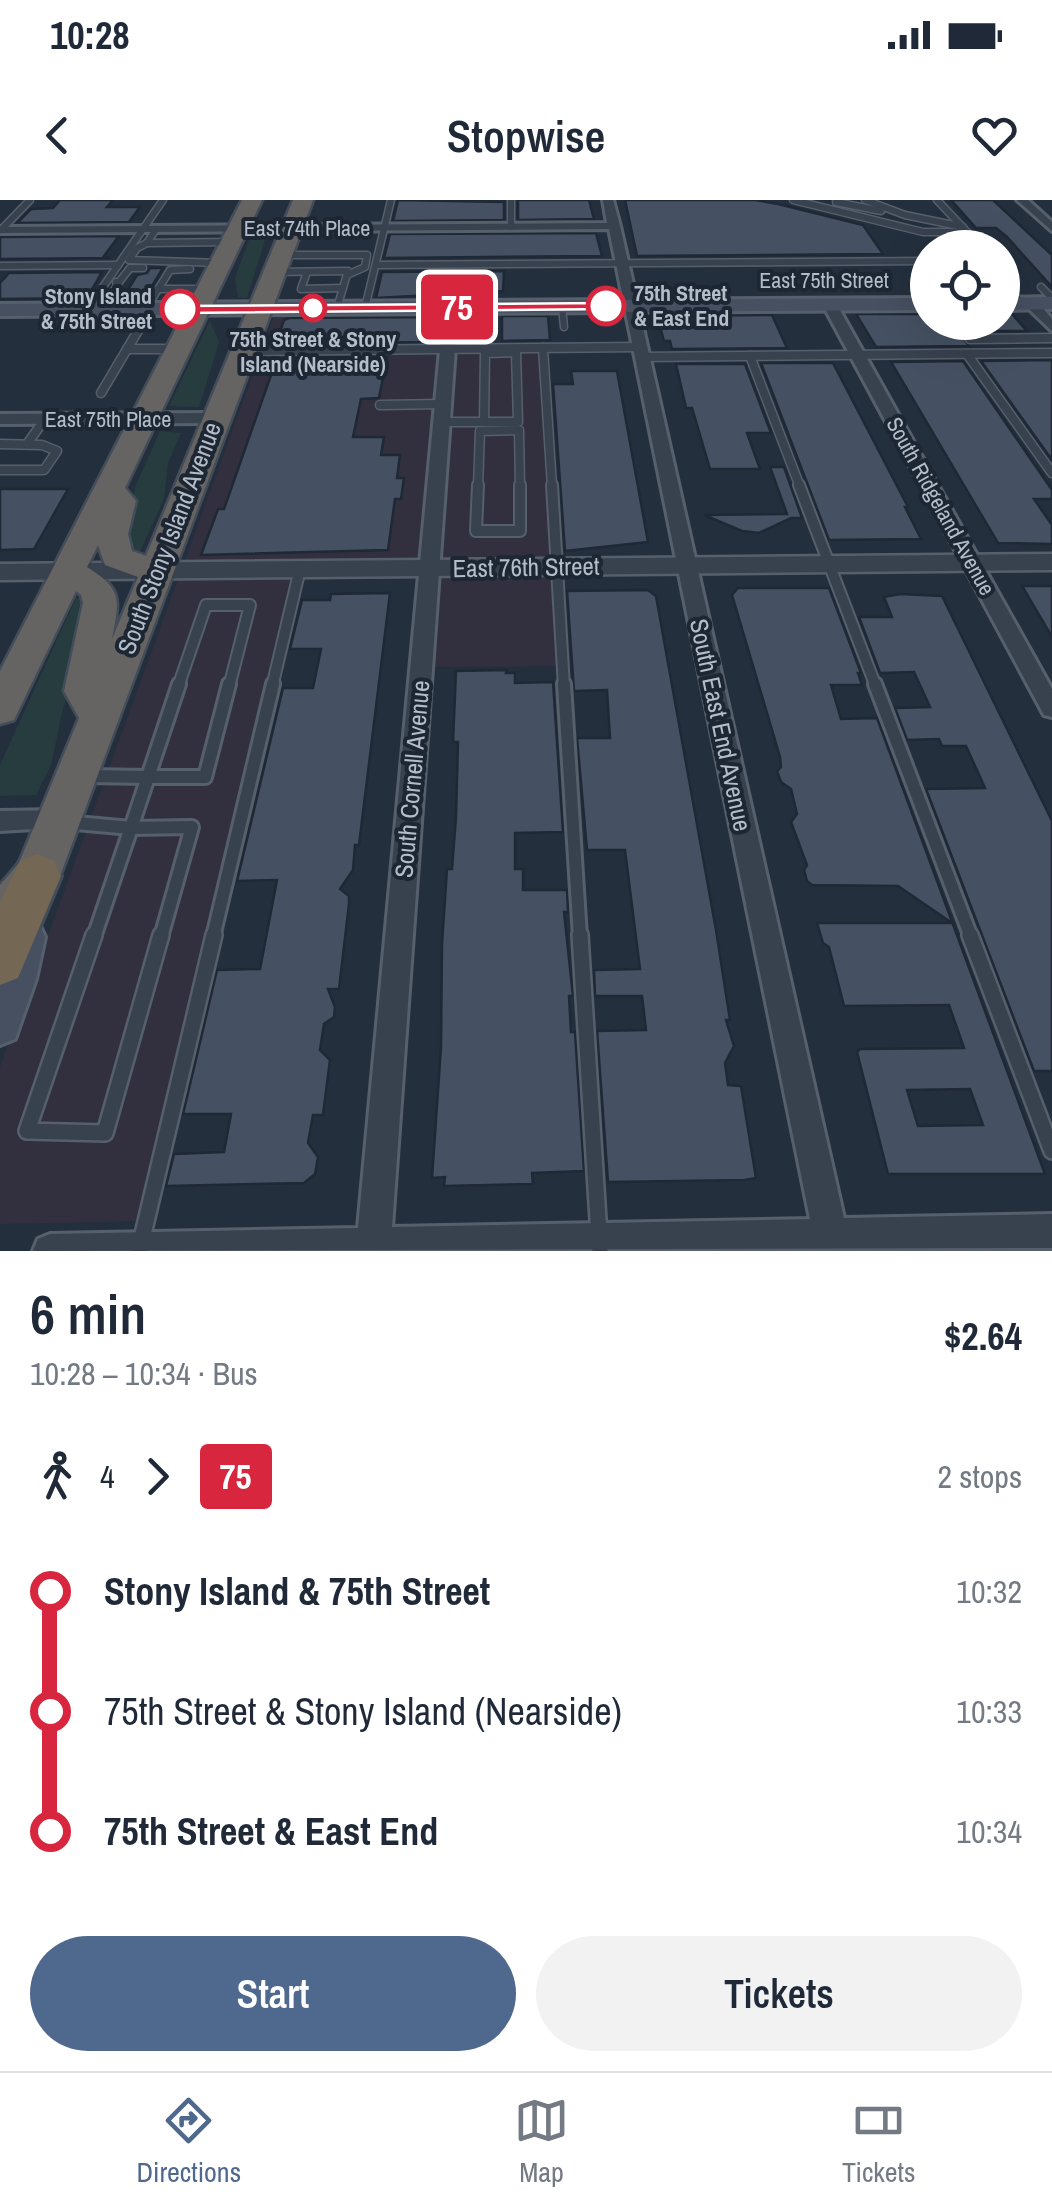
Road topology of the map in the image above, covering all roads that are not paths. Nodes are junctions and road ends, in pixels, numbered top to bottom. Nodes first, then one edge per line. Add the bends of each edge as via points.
1 (30, 200) edge
2 (163, 200) edge
3 (252, 200) edge
4 (303, 200) edge
5 (391, 200) edge
6 (511, 200) edge
7 (608, 200) edge
8 (793, 200) edge
9 (828, 200) edge
10 (865, 200) edge
11 (938, 200) edge
12 (1022, 200) edge
13 (905, 215) junction
14 (614, 226) junction
15 (511, 227) junction
16 (292, 228) junction
17 (385, 228) junction
18 (1052, 228) edge
19 (150, 229) junction
20 (0, 230) edge
21 (915, 230) edge
22 (965, 230) joint
23 (147, 243) junction
24 (910, 261) edge
25 (278, 264) junction
26 (622, 264) junction
27 (118, 265) junction
28 (376, 265) junction
29 (0, 266) edge
30 (220, 266) junction
31 (170, 270) junction
32 (308, 272) junction
33 (347, 275) junction
34 (106, 282) junction
35 (120, 282) junction
36 (158, 289) junction
37 (340, 298) junction
38 (1033, 300) edge
39 (910, 304) edge
40 (830, 305) junction
41 (631, 306) junction
42 (451, 307) junction
43 (365, 308) junction
44 (260, 309) junction
45 (0, 310) edge
46 (95, 310) junction
47 (142, 319) junction
48 (1052, 327) edge
49 (1020, 338) edge
50 (1052, 338) edge
51 (179, 348) junction
52 (543, 348) junction
53 (448, 349) junction
54 (127, 350) junction
55 (485, 351) junction
56 (641, 352) junction
57 (967, 354) junction
58 (1052, 354) edge
59 (858, 355) junction
60 (750, 356) junction
61 (239, 361) junction
62 (101, 393) dead end
63 (380, 405) dead end
64 (443, 413) junction
65 (144, 418) junction
66 (216, 418) junction
67 (45, 419) junction
68 (0, 420) edge
69 (484, 422) junction
70 (497, 426) junction
71 (0, 444) edge
72 (27, 444) junction
73 (0, 470) edge
74 (1052, 474) edge
75 (109, 489) junction
76 (1052, 562) edge
77 (972, 563) junction
78 (830, 564) junction
79 (687, 566) junction
80 (557, 567) junction
81 (430, 568) junction
82 (300, 569) junction
83 (156, 570) junction
84 (0, 572) edge
85 (68, 572) junction
86 (1052, 708) edge
87 (0, 709) edge
88 (99, 718) junction
89 (76, 776) junction
90 (148, 776) junction
91 (60, 820) junction
92 (0, 821) edge
93 (131, 828) junction
94 (37, 876) junction
95 (0, 920) edge
96 (0, 960) edge
97 (0, 1024) edge
98 (1052, 1151) edge
99 (1052, 1232) edge
100 (832, 1243) edge
101 (600, 1246) edge
102 (373, 1248) edge
103 (139, 1250) edge
104 (50, 1251) edge

1 - 20 lane
2 - 19 lane
3 - 30 highway
4 - 16 highway, South Stony Island Avenue
5 - 17 lane
6 - 15 lane
7 - 14 street, South East End Avenue
8 - 21 lane
9 - 13 lane
10 - 13 lane
11 - 22 lane
12 - 18 street
13 - 22 lane
14 - 15 street, East 74th Place
14 - 26 street, South East End Avenue
15 - 17 street, East 74th Place
16 - 17 street, East 74th Place
16 - 25 highway, South Stony Island Avenue
16 - 30 street, East 74th Place
17 - 28 lane
19 - 20 street, East 74th Place
19 - 23 lane
19 - 27 lane
19 - 30 street, East 74th Place
23 - 30 lane
23 - 30 lane via 129,260
24 - 26 lane
25 - 32 lane
25 - 33 lane via 367,255 365,267
25 - 44 highway, South Stony Island Avenue
26 - 28 lane
26 - 41 street, South East End Avenue
27 - 29 lane
27 - 34 lane
28 - 43 lane
30 - 31 lane
30 - 36 lane
30 - 44 main road, East 75th Street
30 - 44 highway via 230,268 227,284 237,299
30 - 47 main road, East 75th Street
30 - 51 highway
30 - 61 highway via 222,364
31 - 35 lane via 130,268
31 - 36 lane
32 - 33 lane
32 - 37 lane via 301,289
33 - 37 lane
34 - 35 lane
34 - 46 lane
35 - 46 lane
36 - 47 lane
37 - 43 main road, East 75th Street
37 - 44 main road, East 75th Street
38 - 48 street
39 - 40 main road, East 75th Street
40 - 41 main road, East 75th Street
40 - 59 street, South Ridgeland Avenue
41 - 42 main road, East 75th Street via 563,317
41 - 56 street, South East End Avenue
42 - 43 main road, East 75th Street
42 - 53 street, South Cornell Avenue
44 - 61 highway, South Stony Island Avenue
45 - 46 main road, East 75th Street
46 - 47 main road, East 75th Street
47 - 54 lane
49 - 50 lane
51 - 54 lane
51 - 65 highway
52 - 55 lane
52 - 56 lane
52 - 80 lane
53 - 55 lane
53 - 61 lane
53 - 64 street, South Cornell Avenue
54 - 62 lane
55 - 69 lane
55 - 70 lane via 516,352 518,422
56 - 60 lane
56 - 79 street, South East End Avenue
57 - 58 lane
57 - 59 lane
57 - 74 lane
59 - 60 lane
59 - 77 street, South Ridgeland Avenue
60 - 78 lane
61 - 66 highway, South Stony Island Avenue
63 - 64 lane
64 - 69 lane
64 - 81 street, South Cornell Avenue
65 - 66 street, East 75th Place
65 - 67 street, East 75th Place
65 - 75 highway
66 - 83 highway, South Stony Island Avenue
67 - 68 street, East 75th Place
67 - 72 lane
69 - 70 lane
70 - 70 lane via 480,430 476,531 520,531 519,430
71 - 72 lane
72 - 73 lane via 57,451 44,470
75 - 83 highway via 120,501 112,534 118,557
75 - 85 highway
76 - 77 street, East 76th Street
77 - 78 street, East 76th Street
77 - 86 street, South Ridgeland Avenue
78 - 79 street, East 76th Street
78 - 98 lane
79 - 80 street, East 76th Street
79 - 100 street, South East End Avenue
80 - 81 street, East 76th Street
80 - 101 lane
81 - 82 street, East 76th Street
81 - 102 street, South Cornell Avenue
82 - 83 street, East 76th Street
82 - 103 lane
83 - 85 street, East 76th Street
83 - 88 highway, South Stony Island Avenue
84 - 85 street, East 76th Street
85 - 87 highway
85 - 88 highway via 98,589 96,637 82,691
88 - 89 highway, South Stony Island Avenue
89 - 90 lane
89 - 91 highway, South Stony Island Avenue
90 - 90 lane via 206,604 250,604 205,777
90 - 93 lane
91 - 92 street
91 - 93 lane
91 - 94 highway, South Stony Island Avenue
93 - 93 lane via 192,827 105,1133 27,1131
94 - 95 highway, South Stony Island Avenue
94 - 96 highway
94 - 97 main road, South Stony Island Avenue
99 - 100 street
100 - 101 street
101 - 102 street
102 - 103 street
103 - 104 street

